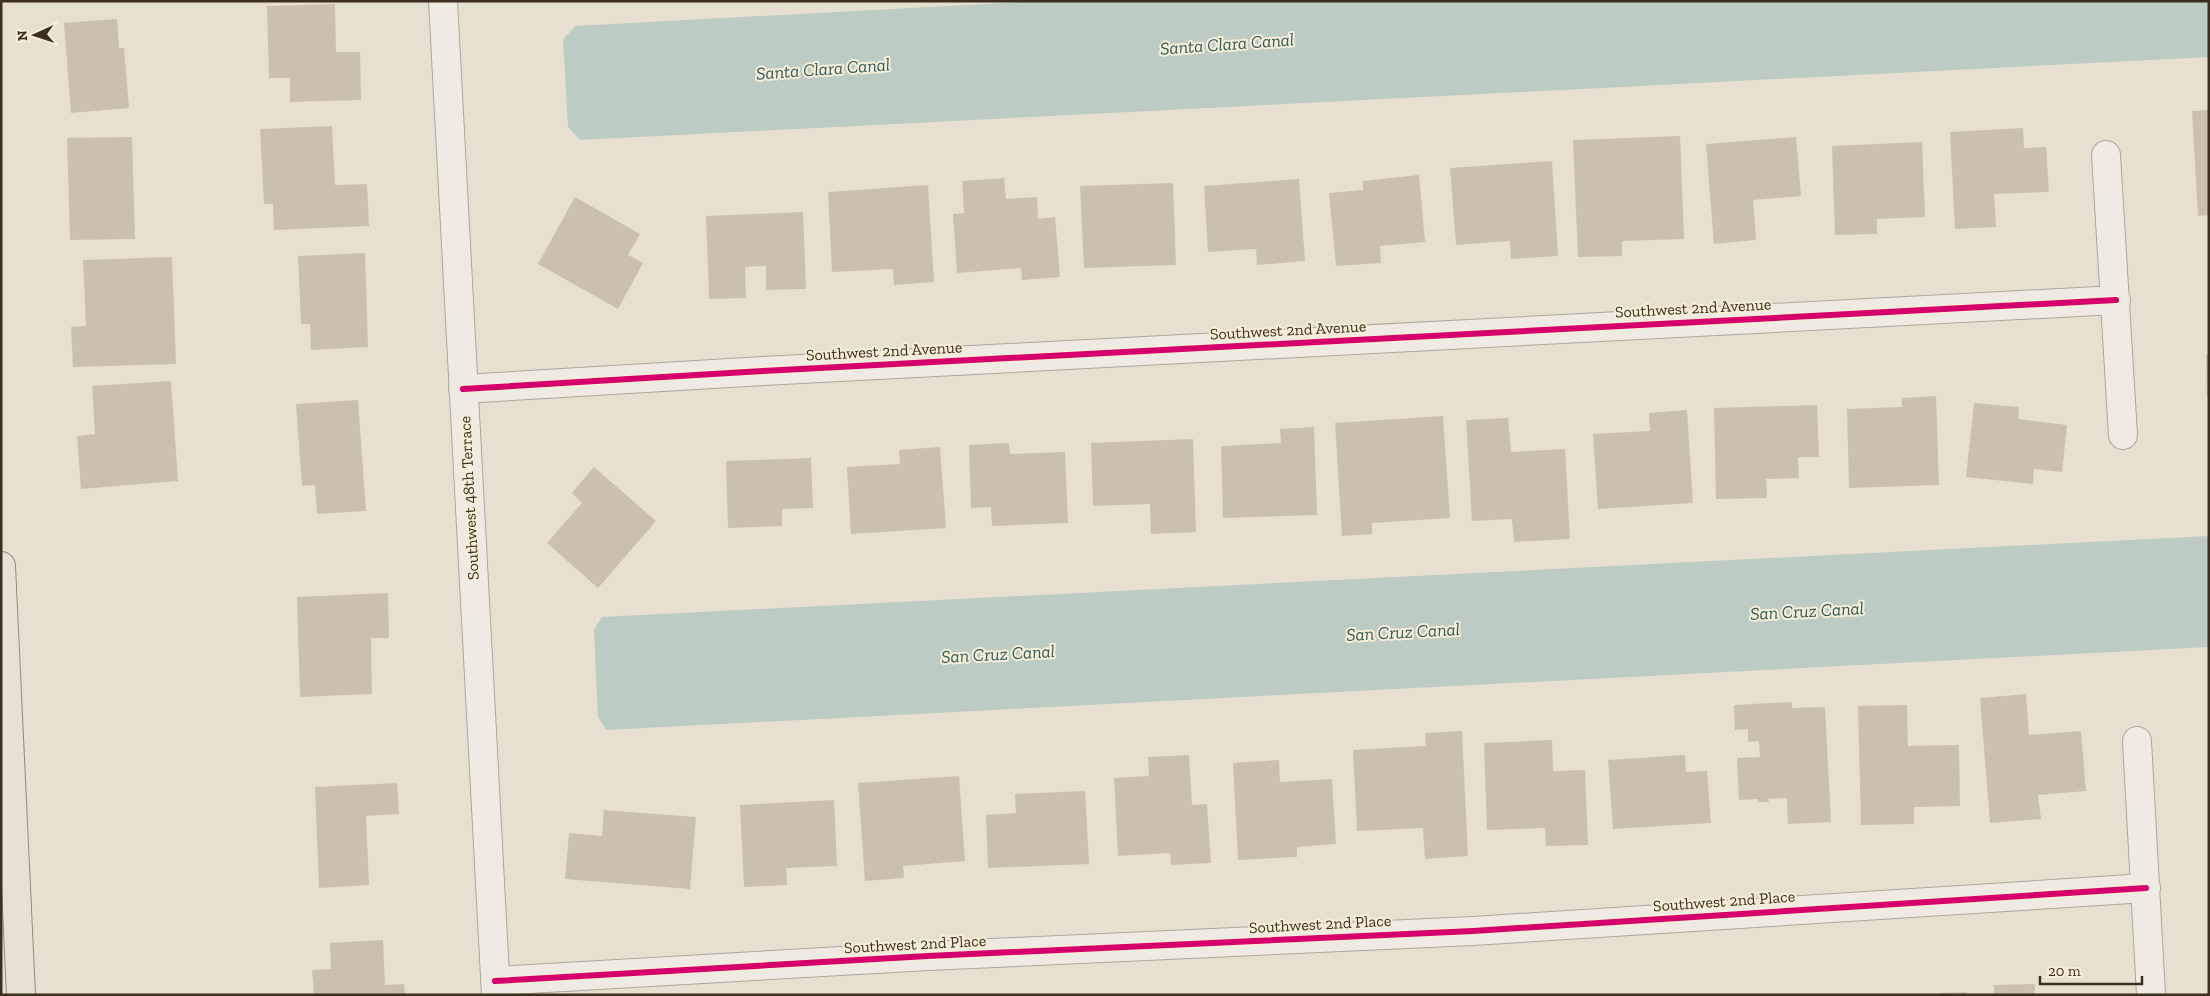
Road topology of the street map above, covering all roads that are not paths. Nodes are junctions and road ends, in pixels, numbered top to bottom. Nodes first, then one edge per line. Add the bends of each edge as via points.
1 (443, 1) edge
2 (2106, 155) dead end
3 (2116, 300) junction
4 (463, 389) junction
5 (2124, 435) dead end
6 (1, 566) edge
7 (2137, 741) dead end
8 (2146, 888) junction
9 (496, 988) edge
10 (21, 995) edge
11 (2151, 995) edge

1 - 4 street, Southwest 48th Terrace
2 - 3 street
3 - 4 street, Southwest 2nd Avenue
3 - 5 street
4 - 9 street, Southwest 48th Terrace
6 - 10 main road
7 - 8 street
8 - 9 street, Southwest 2nd Place via 1473,931 928,956
8 - 11 street

